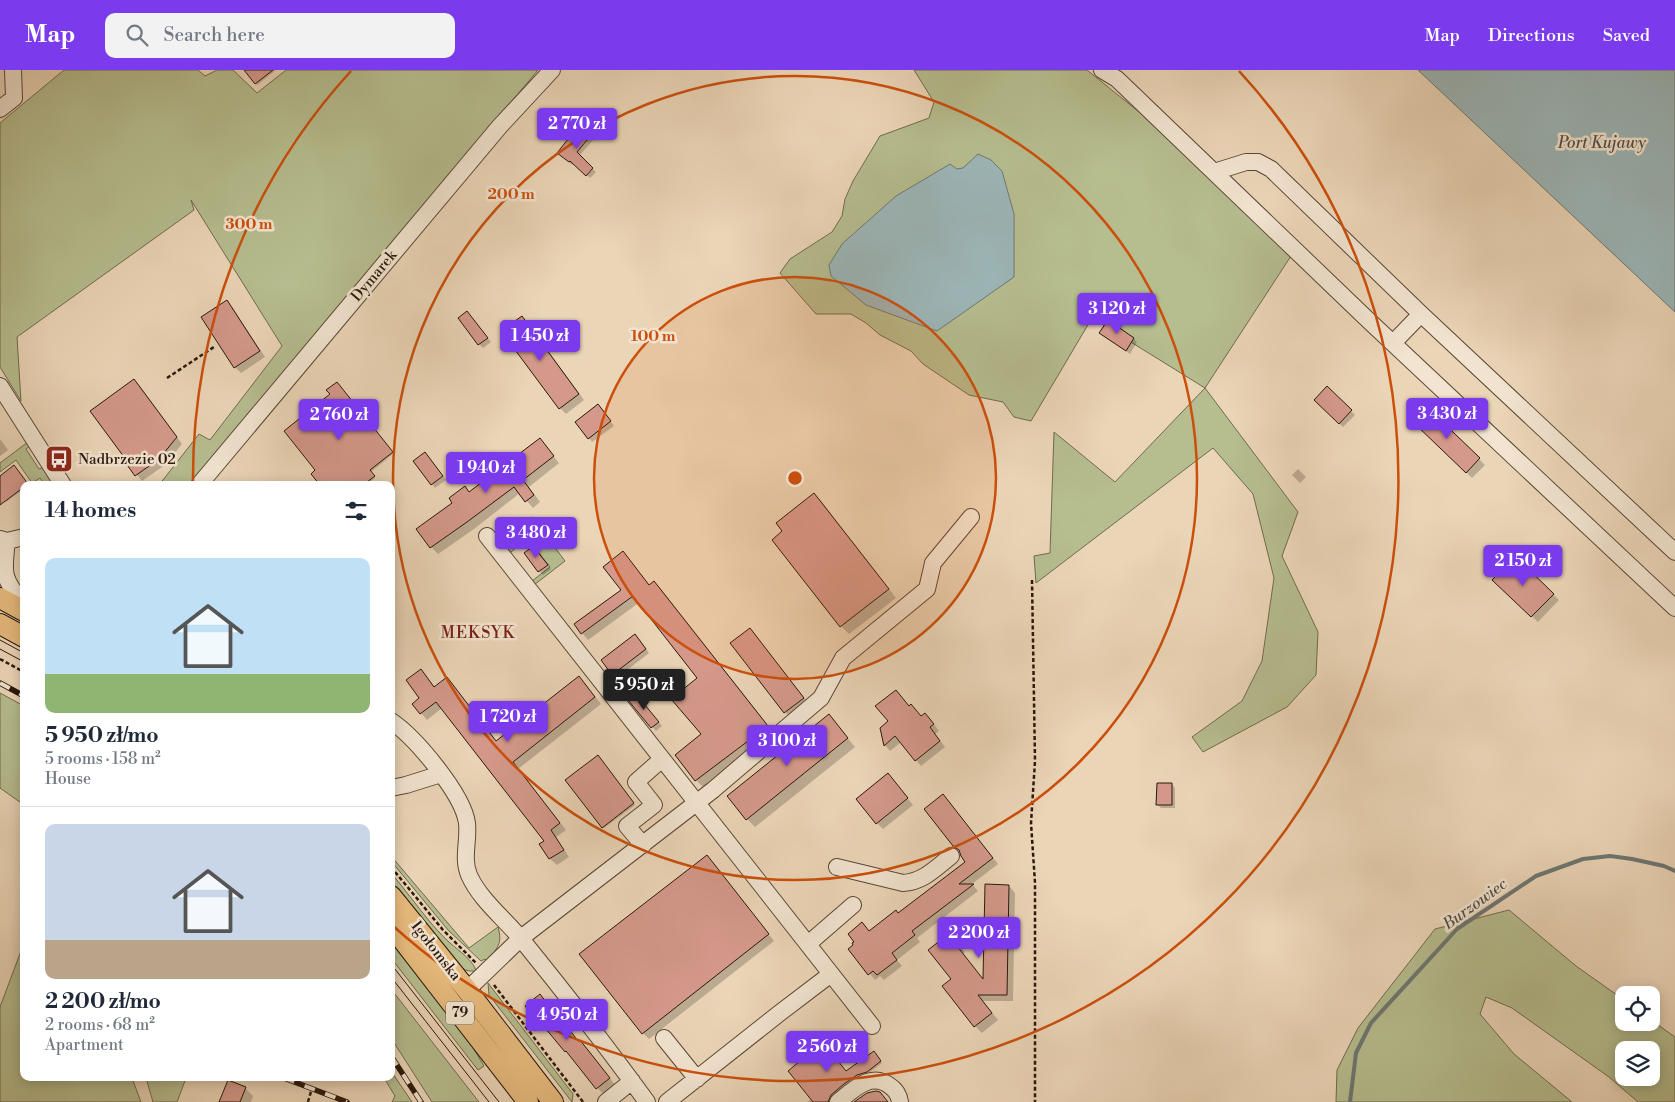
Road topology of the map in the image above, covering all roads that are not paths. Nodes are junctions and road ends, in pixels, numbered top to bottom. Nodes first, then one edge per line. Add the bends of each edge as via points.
1 (13, 70) edge
2 (552, 70) edge
3 (1102, 70) edge
4 (0, 109) edge
5 (1214, 172) junction
6 (1421, 314) junction
7 (1393, 343) junction
8 (0, 386) edge
9 (60, 481) edge
10 (202, 481) edge
11 (971, 517) dead end
12 (487, 536) dead end
13 (20, 538) edge
14 (4, 540) edge
15 (1675, 552) edge
16 (0, 598) edge
17 (20, 599) edge
18 (1675, 608) edge
19 (20, 609) edge
20 (0, 624) edge
21 (20, 635) edge
22 (395, 724) edge
23 (662, 759) junction
24 (441, 774) junction
25 (395, 787) edge
26 (697, 802) junction
27 (643, 845) junction
28 (951, 856) dead end
29 (837, 867) dead end
30 (395, 901) edge
31 (853, 905) dead end
32 (395, 930) edge
33 (521, 938) junction
34 (808, 944) junction
35 (832, 974) junction
36 (468, 990) junction
37 (872, 1026) dead end
38 (664, 1038) dead end
39 (697, 1079) junction
40 (632, 1081) junction
41 (528, 1102) edge
42 (553, 1102) edge
43 (606, 1102) edge
44 (647, 1102) edge
45 (667, 1102) edge
46 (838, 1102) edge
47 (900, 1102) edge

1 - 4 street via 14,98
2 - 10 street, Dymarek via 500,126
3 - 5 street via 1117,79
5 - 6 street via 1246,162 1258,162 1271,170
5 - 7 street
6 - 7 street
6 - 15 street
7 - 18 street
8 - 9 street
11 - 26 street via 933,563 927,589 843,658 822,698
12 - 23 street
13 - 14 street
14 - 17 street via 6,580
16 - 19 main road
20 - 21 main road
22 - 24 street via 422,749
23 - 26 street
23 - 27 street via 636,782 654,805 627,826
24 - 25 street
24 - 33 street via 467,821 465,856 469,875
26 - 27 street
26 - 34 street
27 - 33 street
28 - 29 street via 913,882
30 - 36 main road, Igołomska / 79
31 - 34 street
32 - 41 main road, Igołomska / 79
33 - 36 street
33 - 40 street
34 - 35 street
35 - 37 street
35 - 39 street
36 - 42 main road, Igołomska / 79
38 - 39 street
39 - 45 street
40 - 43 street
40 - 44 street
46 - 47 street via 862,1084 878,1080 895,1089

